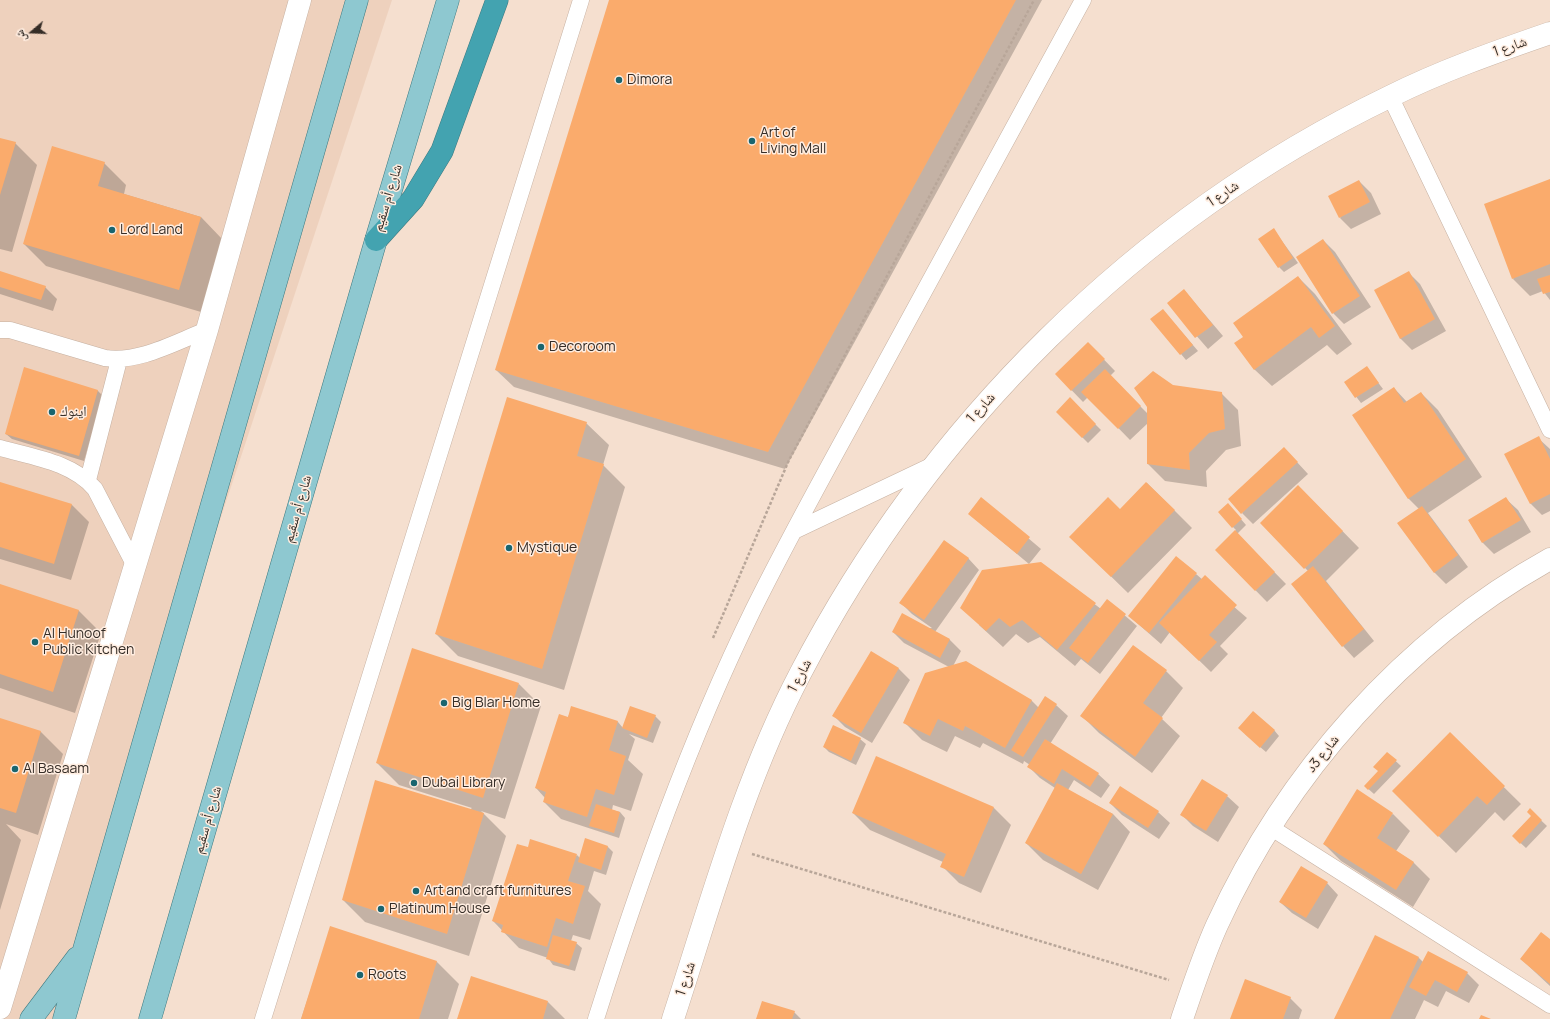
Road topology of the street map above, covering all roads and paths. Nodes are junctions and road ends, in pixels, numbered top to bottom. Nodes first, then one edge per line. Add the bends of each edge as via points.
1 (300, 0) edge
2 (357, 0) edge
3 (448, 0) edge
4 (497, 0) edge
5 (581, 0) edge
6 (1083, 0) edge
7 (1550, 33) edge
8 (1390, 96) junction
9 (376, 240) junction
10 (0, 330) edge
11 (207, 330) junction
12 (119, 360) junction
13 (1550, 430) edge
14 (0, 448) edge
15 (936, 463) junction
16 (88, 480) junction
17 (794, 531) junction
18 (1550, 559) edge
19 (135, 566) junction
20 (1270, 827) junction
21 (729, 846) junction
22 (85, 947) junction
23 (1193, 987) junction
24 (1550, 1005) edge
25 (0, 1008) edge
26 (31, 1019) edge
27 (64, 1019) edge
28 (150, 1019) edge
29 (263, 1019) edge
30 (596, 1019) edge
31 (673, 1019) edge
32 (1182, 1019) edge

1 - 11 street
2 - 22 main road
3 - 9 main road, شارع أم سقيم
4 - 9 highway via 442,151 413,199
5 - 29 lane
6 - 17 lane
7 - 8 street, شارع 1 via 1479,58
8 - 13 lane
8 - 15 street, شارع 1 via 1334,125 1269,164 1207,204 1148,248 1054,331 1003,384
9 - 28 main road, شارع أم سقيم
10 - 12 lane via 10,330
11 - 12 lane via 139,356
11 - 19 street
12 - 16 lane
14 - 16 lane via 68,468
15 - 17 lane
15 - 21 street, شارع 1 via 880,541 800,674 757,767
16 - 19 lane
17 - 30 lane via 752,613 709,709 639,888
18 - 20 street, شارع 3د via 1494,594 1417,654 1348,723
19 - 25 street
20 - 23 street, شارع 3د via 1220,919
20 - 24 lane
21 - 23 path
21 - 31 street, شارع 1
22 - 26 main road
22 - 27 main road
23 - 32 street, شارع 3د

